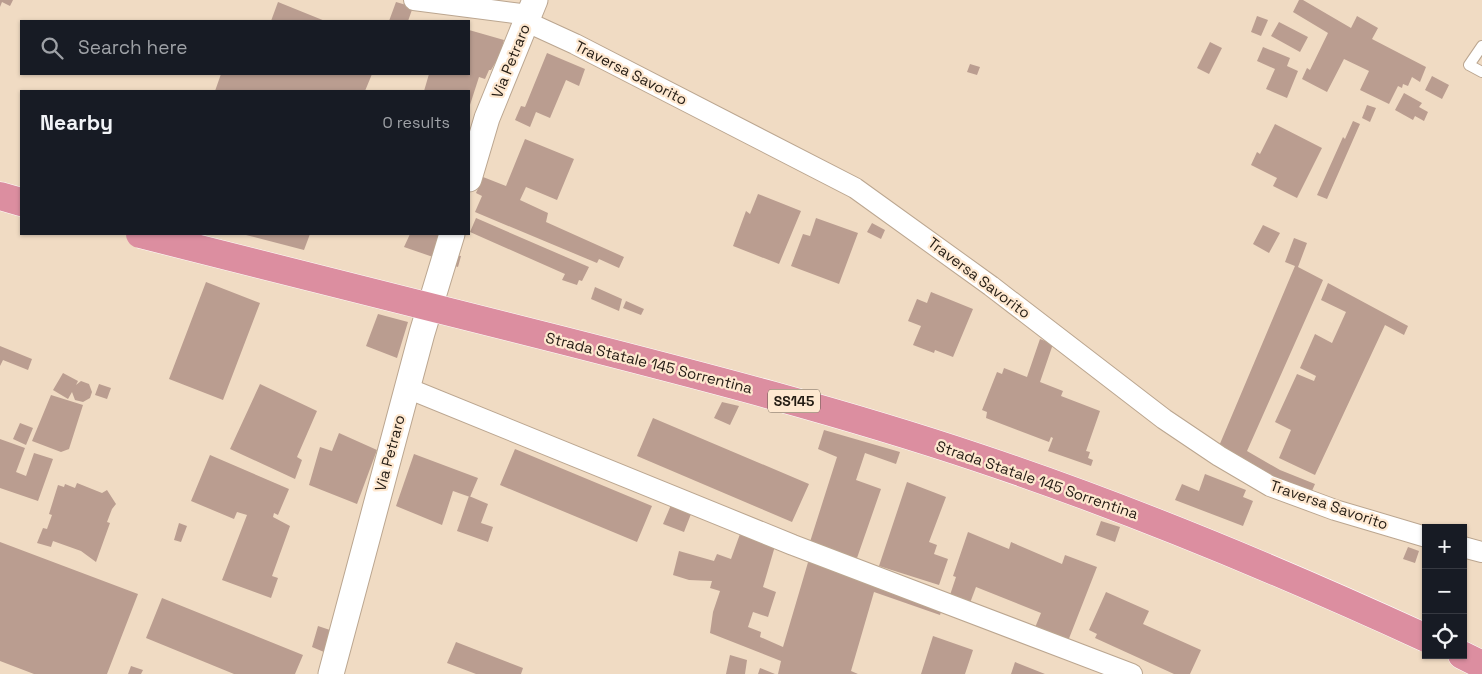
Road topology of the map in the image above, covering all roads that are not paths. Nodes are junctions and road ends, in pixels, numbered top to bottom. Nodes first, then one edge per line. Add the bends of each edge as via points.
1 (414, 0) edge
2 (530, 12) edge
3 (1482, 46) edge
4 (1482, 72) edge
5 (470, 176) edge
6 (0, 196) edge
7 (20, 202) edge
8 (144, 235) edge
9 (452, 235) edge
10 (407, 388) junction
11 (1422, 536) edge
12 (1467, 548) edge
13 (1482, 552) edge
14 (1422, 636) edge
15 (1467, 658) edge
16 (1482, 665) edge
17 (330, 674) edge
18 (1132, 674) edge

1 - 2 street, Traversa Savorito
2 - 5 street, Via Petraro via 487,118
2 - 11 street, Traversa Savorito via 575,44 855,188 991,286 1164,419 1270,486 1335,510
3 - 4 lane via 1469,65
6 - 7 highway
8 - 14 highway, Strada Statale 145 Sorrentina / SS145, bridge via 744,387 970,455 1226,550
9 - 10 street, Via Petraro
10 - 17 street, Via Petraro
10 - 18 street via 784,542
12 - 13 street
15 - 16 highway

